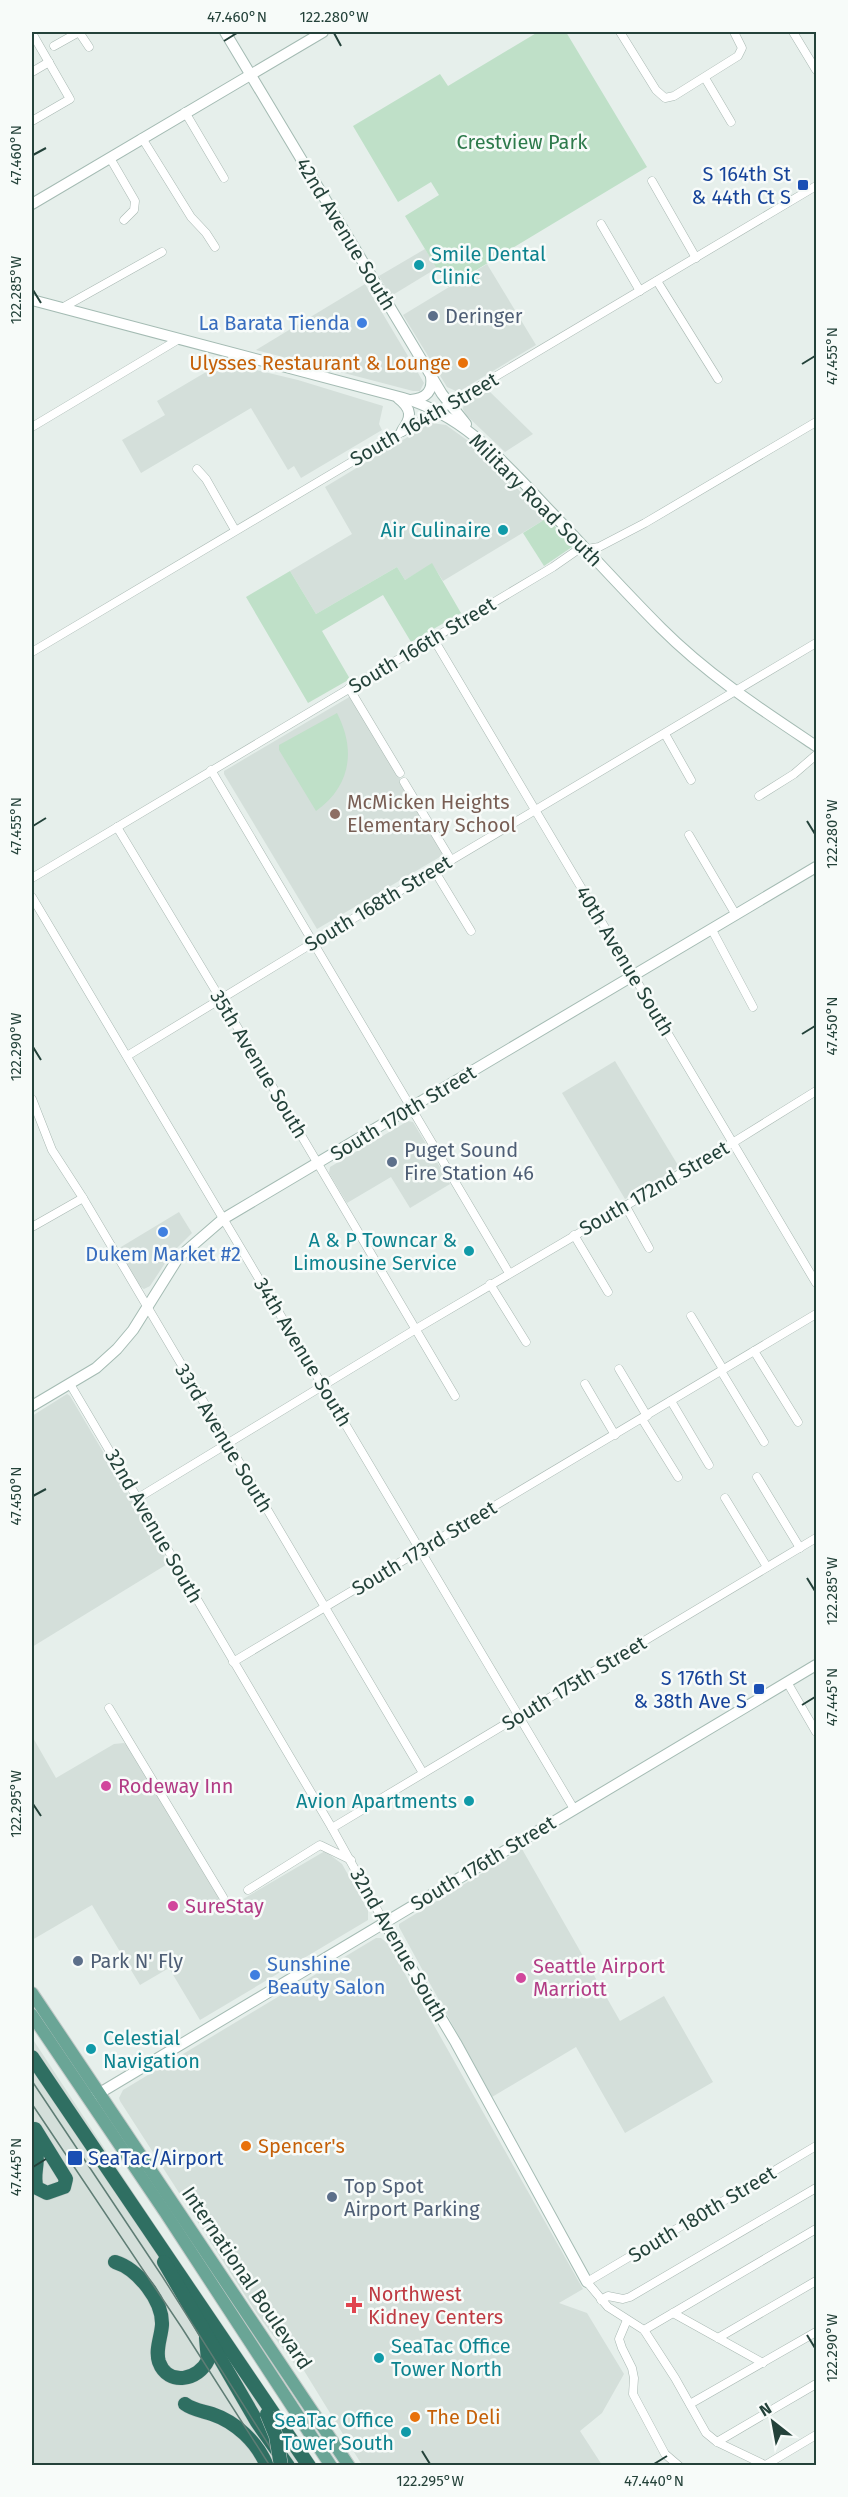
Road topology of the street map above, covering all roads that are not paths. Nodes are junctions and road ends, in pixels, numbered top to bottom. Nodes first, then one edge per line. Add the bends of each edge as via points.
1 (79, 32) edge
2 (225, 32) edge
3 (323, 32) edge
4 (620, 32) edge
5 (734, 32) edge
6 (793, 32) edge
7 (32, 33) edge
8 (54, 46) dead end
9 (90, 47) dead end
10 (49, 62) junction
11 (816, 70) edge
12 (32, 72) edge
13 (249, 74) junction
14 (705, 78) junction
15 (185, 112) junction
16 (32, 121) edge
17 (730, 122) dead end
18 (142, 138) junction
19 (110, 158) junction
20 (224, 178) dead end
21 (652, 181) dead end
22 (816, 186) edge
23 (32, 204) edge
24 (124, 220) dead end
25 (601, 224) dead end
26 (215, 247) dead end
27 (162, 252) dead end
28 (696, 258) junction
29 (657, 281) junction
30 (640, 291) junction
31 (32, 300) edge
32 (62, 308) junction
33 (179, 339) junction
34 (431, 375) junction
35 (718, 379) dead end
36 (395, 396) junction
37 (411, 400) junction
38 (449, 404) junction
39 (438, 411) junction
40 (816, 422) edge
41 (32, 427) edge
42 (402, 431) junction
43 (474, 433) junction
44 (197, 469) dead end
45 (235, 530) junction
46 (586, 549) junction
47 (433, 638) junction
48 (816, 643) edge
49 (33, 648) edge
50 (349, 688) junction
51 (735, 693) junction
52 (664, 734) junction
53 (816, 746) edge
54 (816, 755) edge
55 (211, 770) junction
56 (400, 773) dead end
57 (691, 780) dead end
58 (404, 782) dead end
59 (759, 796) dead end
60 (534, 811) junction
61 (117, 827) junction
62 (690, 835) dead end
63 (451, 860) junction
64 (816, 867) edge
65 (434, 870) junction
66 (32, 878) edge
67 (32, 897) edge
68 (736, 915) junction
69 (712, 930) junction
70 (471, 932) dead end
71 (313, 942) junction
72 (634, 975) junction
73 (221, 999) junction
74 (753, 1007) dead end
75 (127, 1056) junction
76 (816, 1090) edge
77 (32, 1099) edge
78 (411, 1108) junction
79 (734, 1142) junction
80 (318, 1163) junction
81 (83, 1198) junction
82 (625, 1205) junction
83 (224, 1220) junction
84 (32, 1227) edge
85 (574, 1235) junction
86 (649, 1248) dead end
87 (509, 1274) junction
88 (816, 1283) edge
89 (490, 1284) junction
90 (608, 1292) dead end
91 (147, 1308) junction
92 (816, 1314) edge
93 (691, 1316) dead end
94 (416, 1329) junction
95 (526, 1342) dead end
96 (754, 1351) junction
97 (619, 1369) dead end
98 (722, 1370) junction
99 (70, 1383) junction
100 (585, 1384) dead end
101 (324, 1386) junction
102 (455, 1396) dead end
103 (671, 1401) junction
104 (32, 1406) edge
105 (644, 1417) junction
106 (798, 1422) dead end
107 (615, 1435) junction
108 (227, 1442) junction
109 (764, 1442) dead end
110 (709, 1465) dead end
111 (757, 1477) dead end
112 (678, 1478) dead end
113 (138, 1498) junction
114 (724, 1498) dead end
115 (816, 1538) edge
116 (800, 1548) junction
117 (420, 1550) junction
118 (767, 1567) junction
119 (324, 1608) junction
120 (233, 1662) junction
121 (816, 1665) edge
122 (787, 1682) junction
123 (109, 1708) dead end
124 (520, 1715) junction
125 (816, 1732) edge
126 (423, 1773) junction
127 (574, 1809) junction
128 (332, 1828) junction
129 (351, 1860) junction
130 (248, 1890) dead end
131 (223, 1897) dead end
132 (384, 1922) junction
133 (32, 1993) edge
134 (32, 2015) edge
135 (32, 2057) edge
136 (100, 2093) junction
137 (88, 2100) junction
138 (35, 2129) dead end
139 (32, 2144) edge
140 (816, 2146) edge
141 (816, 2188) edge
142 (165, 2212) junction
143 (183, 2219) junction
144 (146, 2226) junction
145 (816, 2229) edge
146 (190, 2251) junction
147 (115, 2262) dead end
148 (816, 2281) edge
149 (587, 2282) junction
150 (601, 2300) junction
151 (673, 2313) junction
152 (627, 2320) junction
153 (201, 2324) junction
154 (644, 2330) junction
155 (816, 2332) edge
156 (717, 2338) junction
157 (230, 2349) junction
158 (763, 2363) junction
159 (816, 2384) edge
160 (185, 2404) dead end
161 (690, 2404) junction
162 (816, 2435) edge
163 (717, 2442) junction
164 (308, 2463) edge
165 (285, 2464) edge
166 (766, 2465) edge
167 (267, 2466) edge
168 (331, 2466) edge
169 (349, 2466) edge
170 (679, 2466) edge

1 - 8 street
1 - 9 street
2 - 13 street, 42nd Avenue South
3 - 13 street
4 - 14 street via 665,98
5 - 14 street via 742,48 738,56
6 - 11 street
7 - 10 street
10 - 12 street
10 - 16 street via 70,99
13 - 15 street
13 - 34 street, 42nd Avenue South
14 - 17 street
15 - 18 street
15 - 20 street
18 - 19 street
18 - 26 street via 190,217
19 - 23 street
19 - 24 street via 135,201 134,210
21 - 28 street
22 - 28 street, South 164th Street
25 - 30 street
27 - 32 street
28 - 29 street, South 164th Street
29 - 30 street, South 164th Street
29 - 35 street
30 - 38 street, South 164th Street
31 - 32 street, Military Road South
32 - 33 street, Military Road South
33 - 36 street, Military Road South
33 - 41 street
34 - 37 street via 428,394
34 - 38 street, 42nd Avenue South
36 - 37 street, Military Road South
36 - 42 street via 410,413
37 - 39 street, Military Road South
38 - 39 street, South 164th Street
38 - 43 street, 42nd Avenue South
39 - 42 street, South 164th Street
39 - 43 street, Military Road South
40 - 46 street, South 166th Street via 645,523 599,547
42 - 45 street, South 164th Street
43 - 46 street, Military Road South
44 - 45 street
45 - 49 street, South 164th Street
46 - 47 street, South 166th Street via 573,553
46 - 51 street, Military Road South via 663,630
47 - 50 street, South 166th Street
47 - 60 street, 40th Avenue South
48 - 51 street, South 168th Street
50 - 55 street, South 166th Street
50 - 56 street
51 - 52 street, South 168th Street
51 - 53 street, Military Road South
52 - 57 street
52 - 60 street, South 168th Street
54 - 59 street
55 - 61 street, South 166th Street
55 - 71 street
58 - 63 street
60 - 63 street, South 168th Street
60 - 72 street, 40th Avenue South
61 - 66 street, South 166th Street
61 - 73 street, 35th Avenue South
62 - 68 street
63 - 65 street, South 168th Street
64 - 68 street, South 170th Street
65 - 70 street
65 - 71 street, South 168th Street
67 - 75 street, 34th Avenue South
68 - 69 street, South 170th Street
69 - 72 street, South 170th Street
69 - 74 street
71 - 73 street, South 168th Street
71 - 78 street
72 - 78 street, South 170th Street
72 - 79 street, 40th Avenue South
73 - 75 street, South 168th Street
73 - 80 street, 35th Avenue South
75 - 83 street, 34th Avenue South
76 - 79 street, South 172nd Street
77 - 81 street, 33rd Avenue South via 52,1150
78 - 80 street, South 170th Street
78 - 87 street
79 - 82 street, South 172nd Street
79 - 88 street, 40th Avenue South
80 - 83 street, South 170th Street
80 - 94 street, 35th Avenue South
81 - 84 street
81 - 91 street, 33rd Avenue South
82 - 85 street, South 172nd Street
82 - 86 street
83 - 91 street, South 170th Street via 178,1258
83 - 101 street, 34th Avenue South
85 - 87 street, South 172nd Street
85 - 90 street
87 - 89 street, South 172nd Street
89 - 94 street, South 172nd Street
89 - 95 street
91 - 99 street, South 170th Street via 117,1349 96,1368
91 - 108 street, 33rd Avenue South
92 - 96 street, South 173rd Street
93 - 98 street
94 - 101 street, South 172nd Street
94 - 102 street, 35th Avenue South
96 - 98 street, South 173rd Street
96 - 106 street
97 - 105 street
98 - 103 street, South 173rd Street
98 - 109 street
99 - 104 street, South 170th Street
99 - 113 street, 32nd Avenue South
100 - 107 street
101 - 108 street, South 172nd Street
101 - 117 street, 34th Avenue South
103 - 105 street, South 173rd Street
103 - 110 street
105 - 107 street, South 173rd Street
105 - 112 street
107 - 117 street, South 173rd Street
108 - 113 street, South 172nd Street
108 - 119 street, 33rd Avenue South
111 - 116 street
113 - 120 street, 32nd Avenue South
114 - 118 street
115 - 116 street, South 175th Street
116 - 118 street, South 175th Street
117 - 119 street, South 173rd Street
117 - 124 street, 34th Avenue South
118 - 124 street, South 175th Street
119 - 120 street, South 173rd Street
119 - 126 street, 33rd Avenue South
120 - 128 street, 32nd Avenue South
121 - 122 street, South 176th Street
122 - 125 street
122 - 127 street, South 176th Street
123 - 131 street
124 - 126 street, South 175th Street
124 - 127 street, 34th Avenue South
126 - 128 street, South 175th Street
127 - 132 street, South 176th Street
128 - 129 street, 32nd Avenue South
129 - 130 street via 320,1845
129 - 132 street, 32nd Avenue South
132 - 136 street, South 176th Street
132 - 149 street, 32nd Avenue South via 456,2043
133 - 136 main road, International Boulevard
134 - 137 main road, International Boulevard
135 - 144 highway
136 - 137 street, South 176th Street
136 - 143 main road, International Boulevard
137 - 142 main road, International Boulevard
138 - 139 highway via 66,2185 53,2192 43,2193 37,2188 34,2181 38,2154
140 - 149 street, South 180th Street
141 - 150 street via 630,2297 608,2296
142 - 143 main road via 176,2221
142 - 146 main road, International Boulevard
143 - 146 main road via 180,2224
143 - 169 main road, International Boulevard
144 - 153 highway via 172,2280
144 - 157 highway
145 - 151 street
146 - 168 main road, International Boulevard
147 - 153 highway via 140,2278 157,2305 162,2321 158,2355 167,2373 188,2378 204,2368 209,2355
148 - 156 street
149 - 150 street, 32nd Avenue South
150 - 152 street, 32nd Avenue South
151 - 154 street
151 - 156 street
152 - 154 street, 32nd Avenue South
152 - 170 street via 619,2339 632,2368 633,2394 665,2454
153 - 165 highway
154 - 161 street, 32nd Avenue South
155 - 158 street
156 - 158 street
157 - 164 highway
157 - 165 highway, bridge via 267,2414
158 - 161 street
159 - 163 street
160 - 167 highway via 226,2420 247,2436
161 - 163 street, 32nd Avenue South via 706,2433
162 - 166 street
163 - 166 street, 32nd Avenue South

